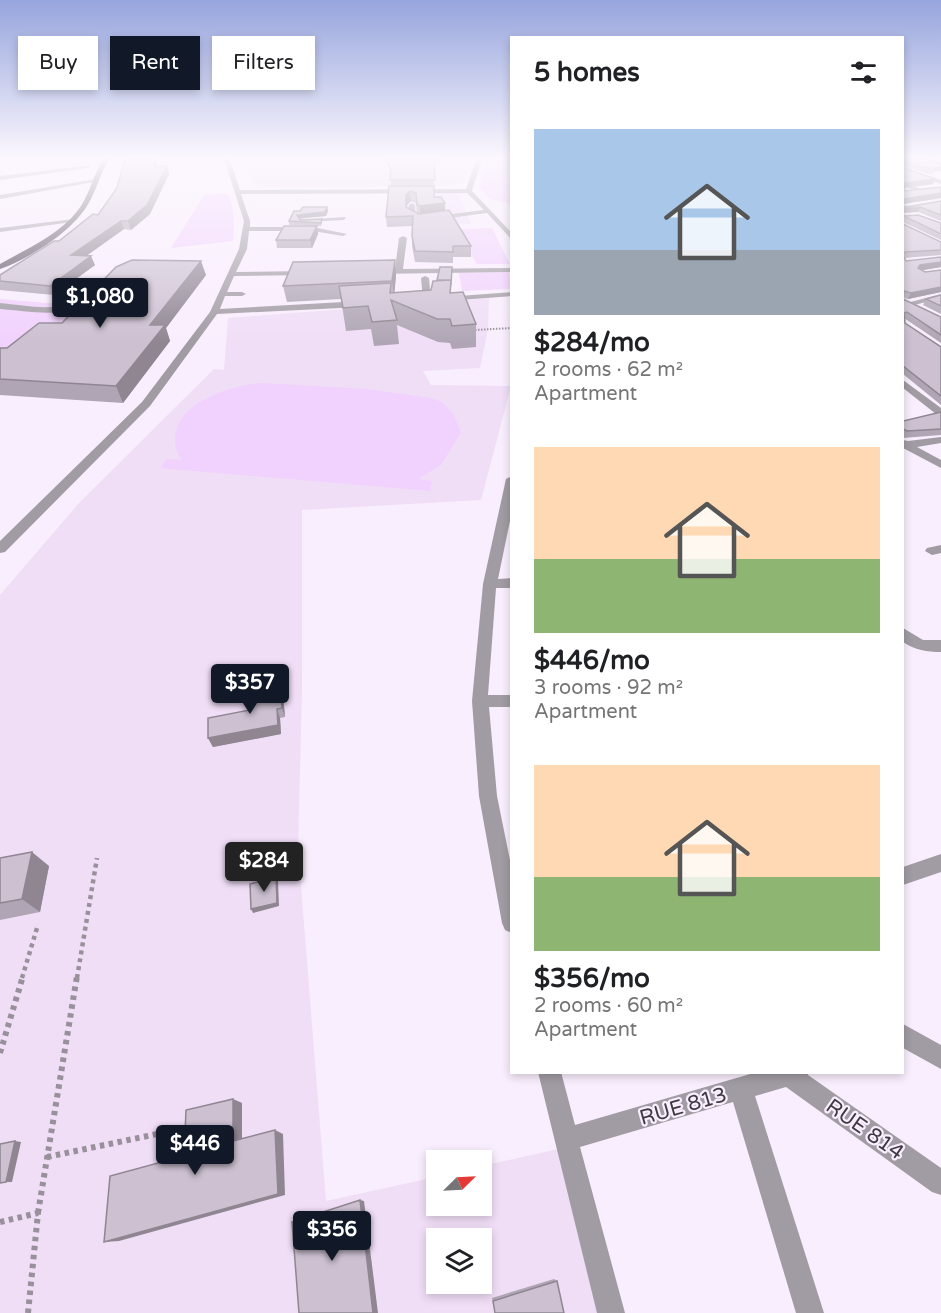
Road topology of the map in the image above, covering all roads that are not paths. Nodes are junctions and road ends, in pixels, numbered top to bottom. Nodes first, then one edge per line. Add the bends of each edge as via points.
1 (69, 220) edge
2 (72, 220) edge
3 (245, 220) edge
4 (312, 220) edge
5 (497, 220) edge
6 (61, 221) junction
7 (246, 225) junction
8 (0, 230) edge
9 (343, 234) dead end
10 (510, 235) edge
11 (403, 238) dead end
12 (0, 261) edge
13 (0, 267) edge
14 (510, 270) edge
15 (363, 272) edge
16 (399, 272) junction
17 (316, 273) edge
18 (233, 274) junction
19 (425, 278) dead end
20 (97, 291) edge
21 (224, 294) junction
22 (242, 294) dead end
23 (510, 294) edge
24 (941, 296) edge
25 (422, 300) junction
26 (373, 303) edge
27 (905, 303) edge
28 (0, 306) edge
29 (924, 311) edge
30 (214, 312) junction
31 (425, 313) edge
32 (904, 384) edge
33 (940, 412) edge
34 (921, 417) edge
35 (941, 440) edge
36 (905, 444) edge
37 (941, 465) edge
38 (510, 489) edge
39 (0, 549) edge
40 (510, 583) edge
41 (490, 584) junction
42 (904, 634) edge
43 (941, 646) edge
44 (480, 701) junction
45 (510, 701) edge
46 (941, 863) edge
47 (904, 876) edge
48 (510, 912) edge
49 (904, 1037) edge
50 (941, 1058) edge
51 (550, 1074) edge
52 (793, 1074) edge
53 (741, 1090) junction
54 (568, 1139) junction
55 (941, 1184) edge
56 (611, 1313) edge
57 (810, 1313) edge

1 - 6 street
2 - 13 main road
3 - 7 street
4 - 7 street
5 - 10 street
6 - 8 street
6 - 12 main road
7 - 9 street
7 - 18 street via 243,249
11 - 16 street
14 - 16 street
15 - 16 street
17 - 18 street
18 - 21 street
19 - 25 street
20 - 28 street via 84,304 73,308
21 - 22 street
21 - 30 street
23 - 25 street
24 - 27 street
25 - 31 street
26 - 30 street
27 - 29 street
30 - 39 street via 146,404
32 - 33 street
33 - 34 street
35 - 36 street
36 - 37 street
38 - 41 street
40 - 41 street
41 - 44 street
42 - 43 street via 922,647
44 - 45 street
44 - 48 street via 488,796
46 - 47 street
49 - 50 street
51 - 54 street
52 - 53 street, RUE 813
52 - 55 street, RUE 814
53 - 54 street, RUE 813
53 - 57 street
54 - 56 street

